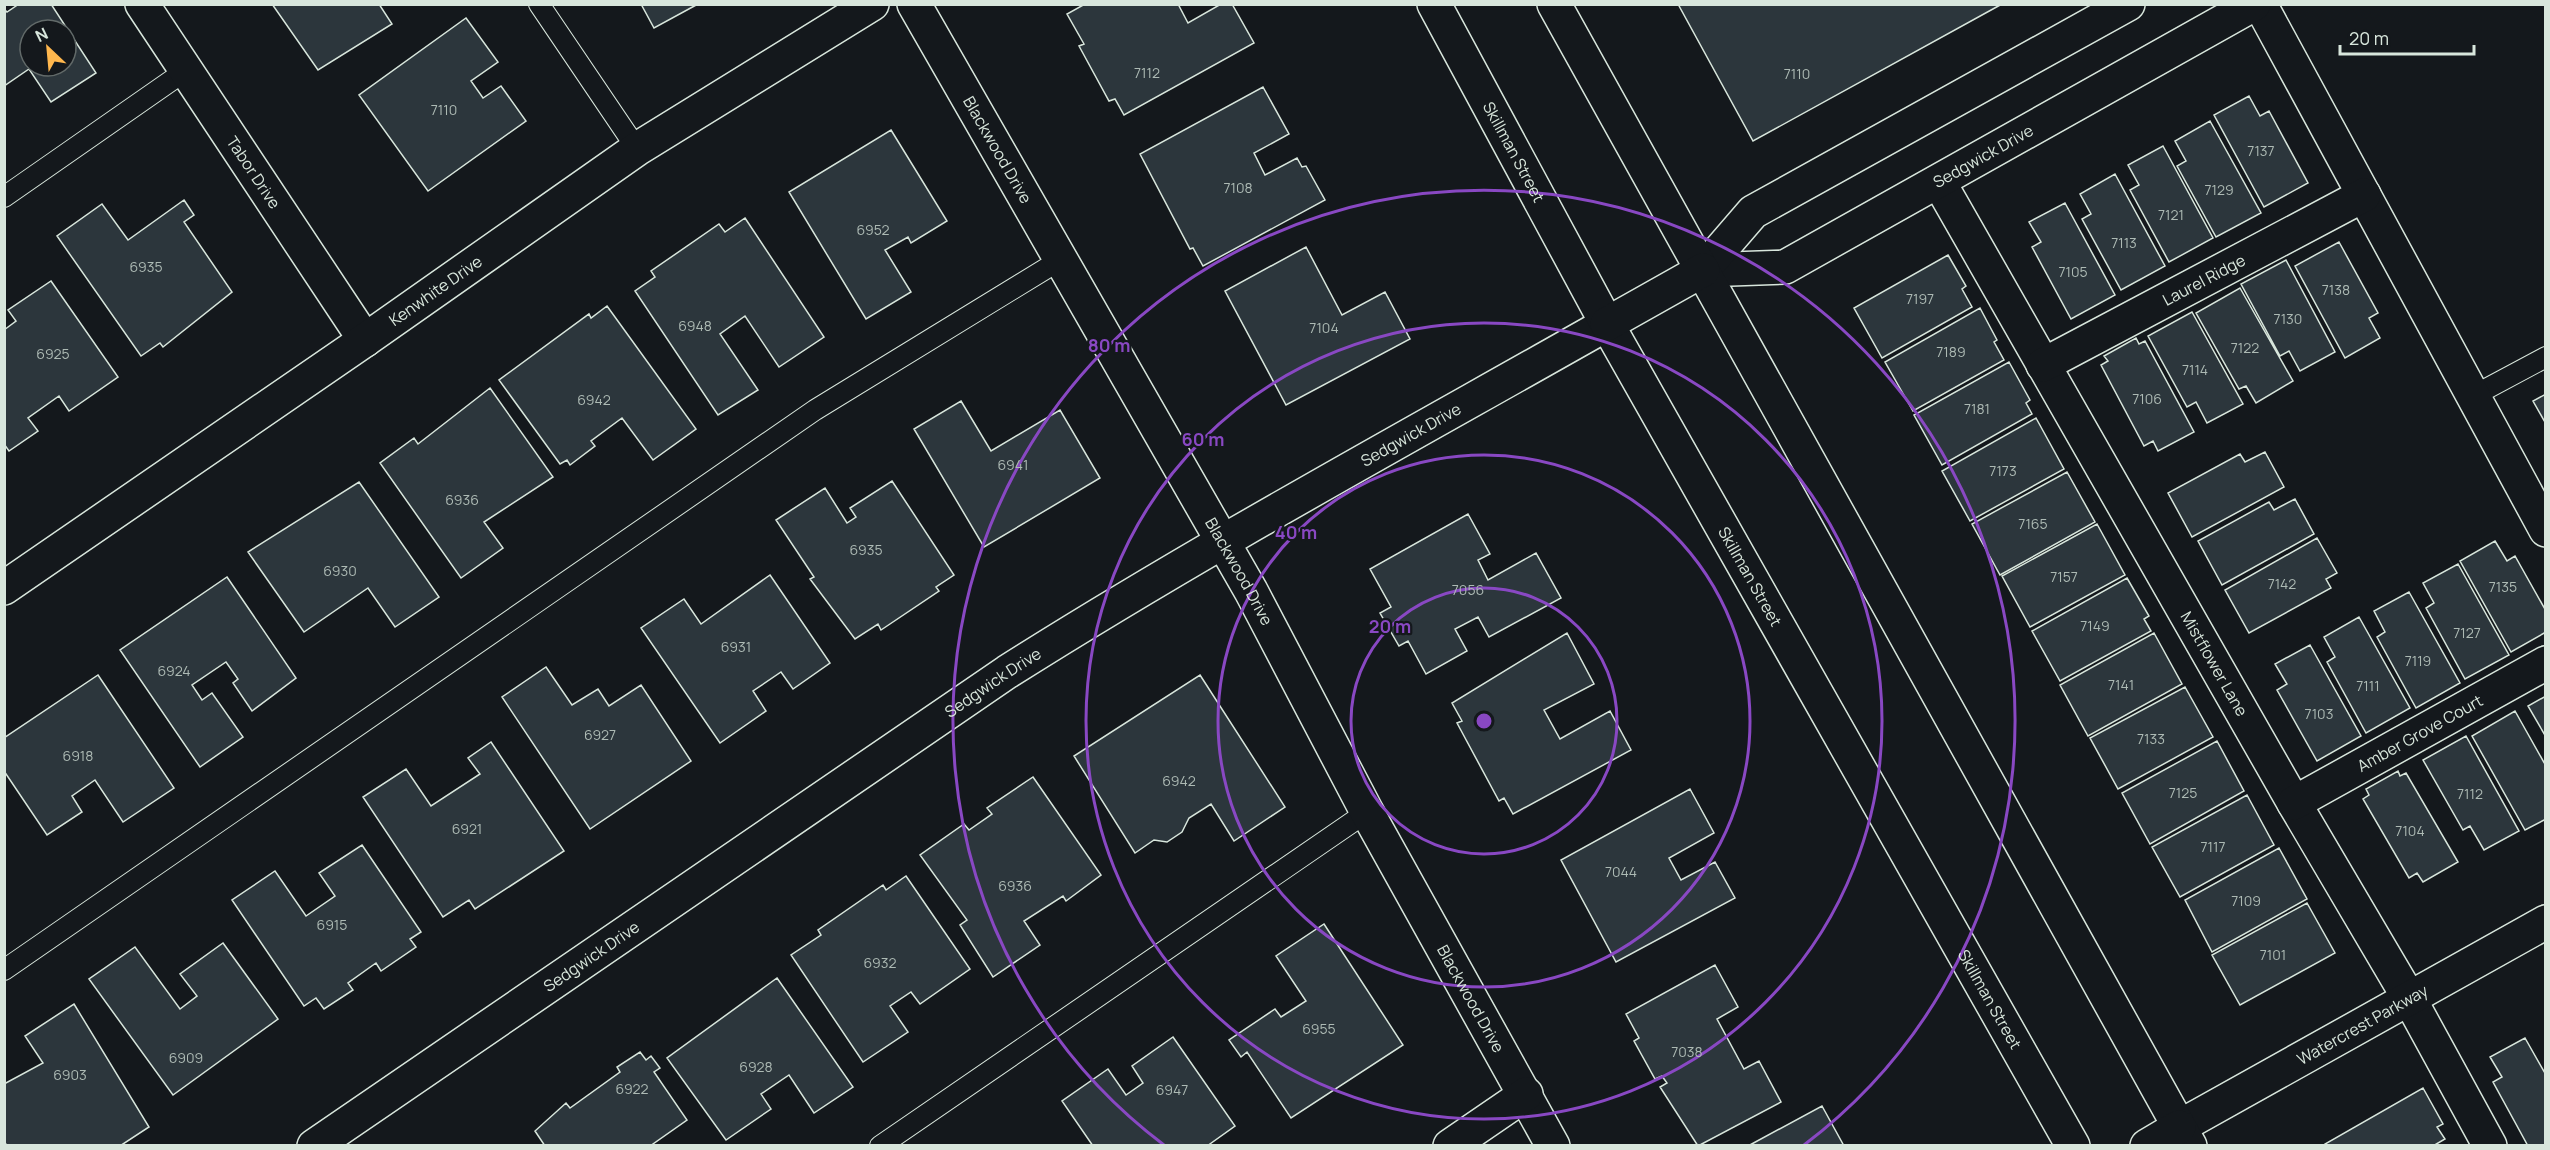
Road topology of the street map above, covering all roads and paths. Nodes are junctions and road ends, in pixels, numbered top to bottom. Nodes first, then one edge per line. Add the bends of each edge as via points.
1 (142, 4) edge
2 (539, 4) edge
3 (872, 4) edge
4 (914, 4) edge
5 (1434, 4) edge
6 (1554, 4) edge
7 (2128, 4) edge
8 (2254, 4) edge
9 (2260, 4) edge
10 (185, 71) junction
11 (637, 149) junction
12 (1939, 182) junction
13 (2364, 195) junction
14 (4, 197) edge
15 (1060, 260) junction
16 (1703, 270) junction
17 (1607, 324) junction
18 (365, 340) junction
19 (2546, 357) edge
20 (2043, 365) junction
21 (2473, 396) junction
22 (2546, 530) edge
23 (1222, 540) junction
24 (4, 588) edge
25 (2546, 663) edge
26 (2294, 804) junction
27 (1366, 812) junction
28 (2546, 922) edge
29 (4, 970) edge
30 (2409, 998) junction
31 (1526, 1094) junction
32 (2185, 1136) edge
33 (314, 1146) edge
34 (880, 1146) edge
35 (1450, 1146) edge
36 (1553, 1146) edge
37 (2073, 1146) edge
38 (2147, 1146) edge
39 (2490, 1146) edge

1 - 10 street, Tabor Drive
2 - 11 lane
3 - 11 street, Kenwhite Drive
4 - 15 street, Blackwood Drive
5 - 17 street, Skillman Street
6 - 16 street
7 - 16 street, Sedgwick Drive via 1754,212
8 - 12 street, Sedgwick Drive
9 - 13 street
10 - 14 lane
10 - 18 street, Tabor Drive
11 - 18 street, Kenwhite Drive
12 - 16 street, Sedgwick Drive via 1785,267
12 - 20 street, Mistflower Lane
13 - 20 street, Laurel Ridge
13 - 21 street
15 - 23 street, Blackwood Drive
15 - 29 lane via 815,410
16 - 17 street, Sedgwick Drive
16 - 32 street
17 - 23 street, Sedgwick Drive
17 - 37 street, Skillman Street
18 - 24 street, Kenwhite Drive
19 - 21 lane
20 - 26 street, Mistflower Lane
21 - 22 street
23 - 27 street, Blackwood Drive
23 - 33 street, Sedgwick Drive via 1007,672
25 - 26 street, Amber Grove Court
26 - 30 street, Mistflower Lane
27 - 31 street, Blackwood Drive
27 - 34 lane
28 - 30 street, Watercrest Parkway
30 - 32 street, Watercrest Parkway
30 - 39 street, Mistflower Lane
31 - 35 street
31 - 36 street, Blackwood Drive
32 - 38 street, Watercrest Parkway

